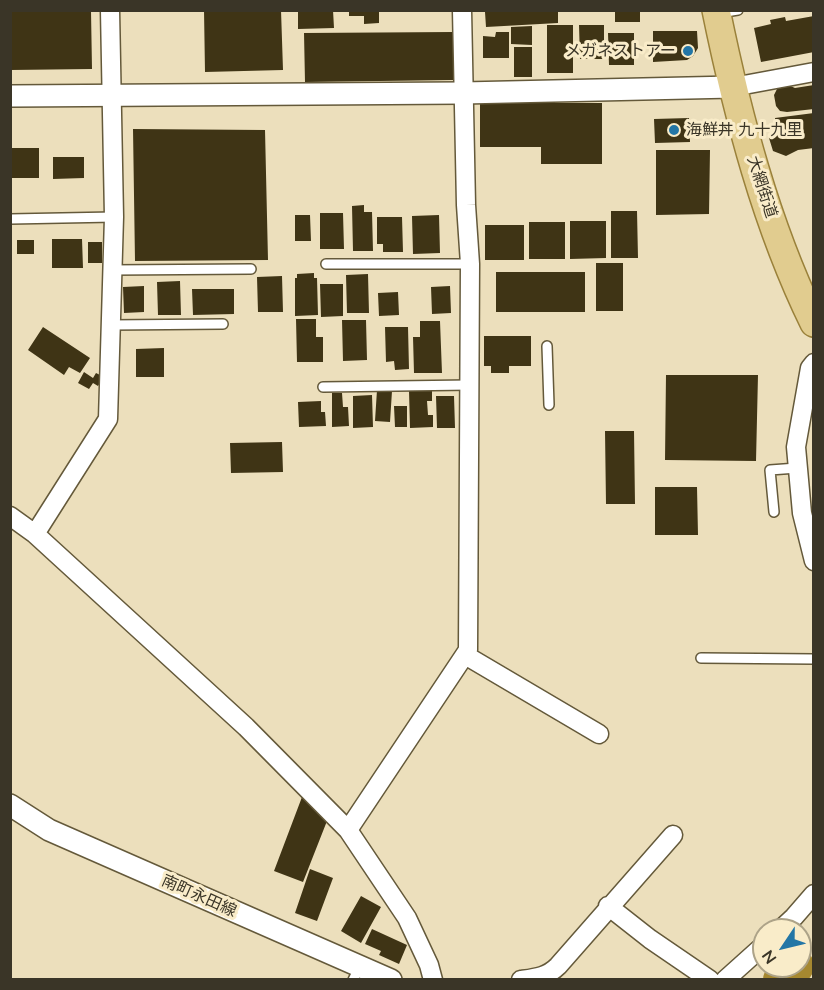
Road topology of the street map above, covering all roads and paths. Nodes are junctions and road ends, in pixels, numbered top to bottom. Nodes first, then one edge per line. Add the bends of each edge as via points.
1 (110, 10) edge
2 (462, 10) edge
3 (724, 12) edge
4 (813, 72) edge
5 (733, 87) junction
6 (463, 93) junction
7 (112, 95) junction
8 (10, 96) edge
9 (114, 217) junction
10 (10, 219) edge
11 (326, 264) dead end
12 (470, 264) junction
13 (251, 269) dead end
14 (112, 270) junction
15 (813, 323) edge
16 (223, 324) dead end
17 (111, 326) junction
18 (547, 346) dead end
19 (813, 363) edge
20 (470, 385) junction
21 (323, 387) dead end
22 (549, 405) dead end
23 (797, 468) junction
24 (774, 512) dead end
25 (10, 516) edge
26 (35, 534) junction
27 (813, 561) edge
28 (465, 655) junction
29 (701, 658) dead end
30 (813, 659) edge
31 (599, 734) dead end
32 (10, 805) edge
33 (348, 830) junction
34 (673, 835) dead end
35 (813, 894) edge
36 (608, 906) junction
37 (793, 918) edge
38 (752, 956) edge
39 (357, 973) edge
40 (391, 980) edge
41 (433, 980) edge
42 (521, 980) edge
43 (710, 980) edge
44 (725, 980) edge

1 - 7 street
2 - 6 street
3 - 5 main road, 大網街道
4 - 5 street
5 - 6 street
5 - 15 main road, 大網街道 via 759,181
6 - 7 street
6 - 12 street
7 - 8 street
7 - 9 street
9 - 10 lane
9 - 14 street
11 - 12 lane
12 - 20 street
13 - 14 lane
14 - 17 street
16 - 17 lane
17 - 26 street via 108,419
18 - 22 lane
19 - 23 street via 796,447
20 - 21 lane
20 - 28 street
23 - 24 lane via 771,470
23 - 27 street
25 - 26 street
26 - 33 street via 246,727
28 - 31 street
28 - 33 street
29 - 30 lane
32 - 39 street, 南町永田線 via 49,830
33 - 41 street via 407,918
34 - 36 street
35 - 37 street
36 - 42 street via 551,973
36 - 43 street
38 - 44 street
39 - 40 street, 南町永田線

